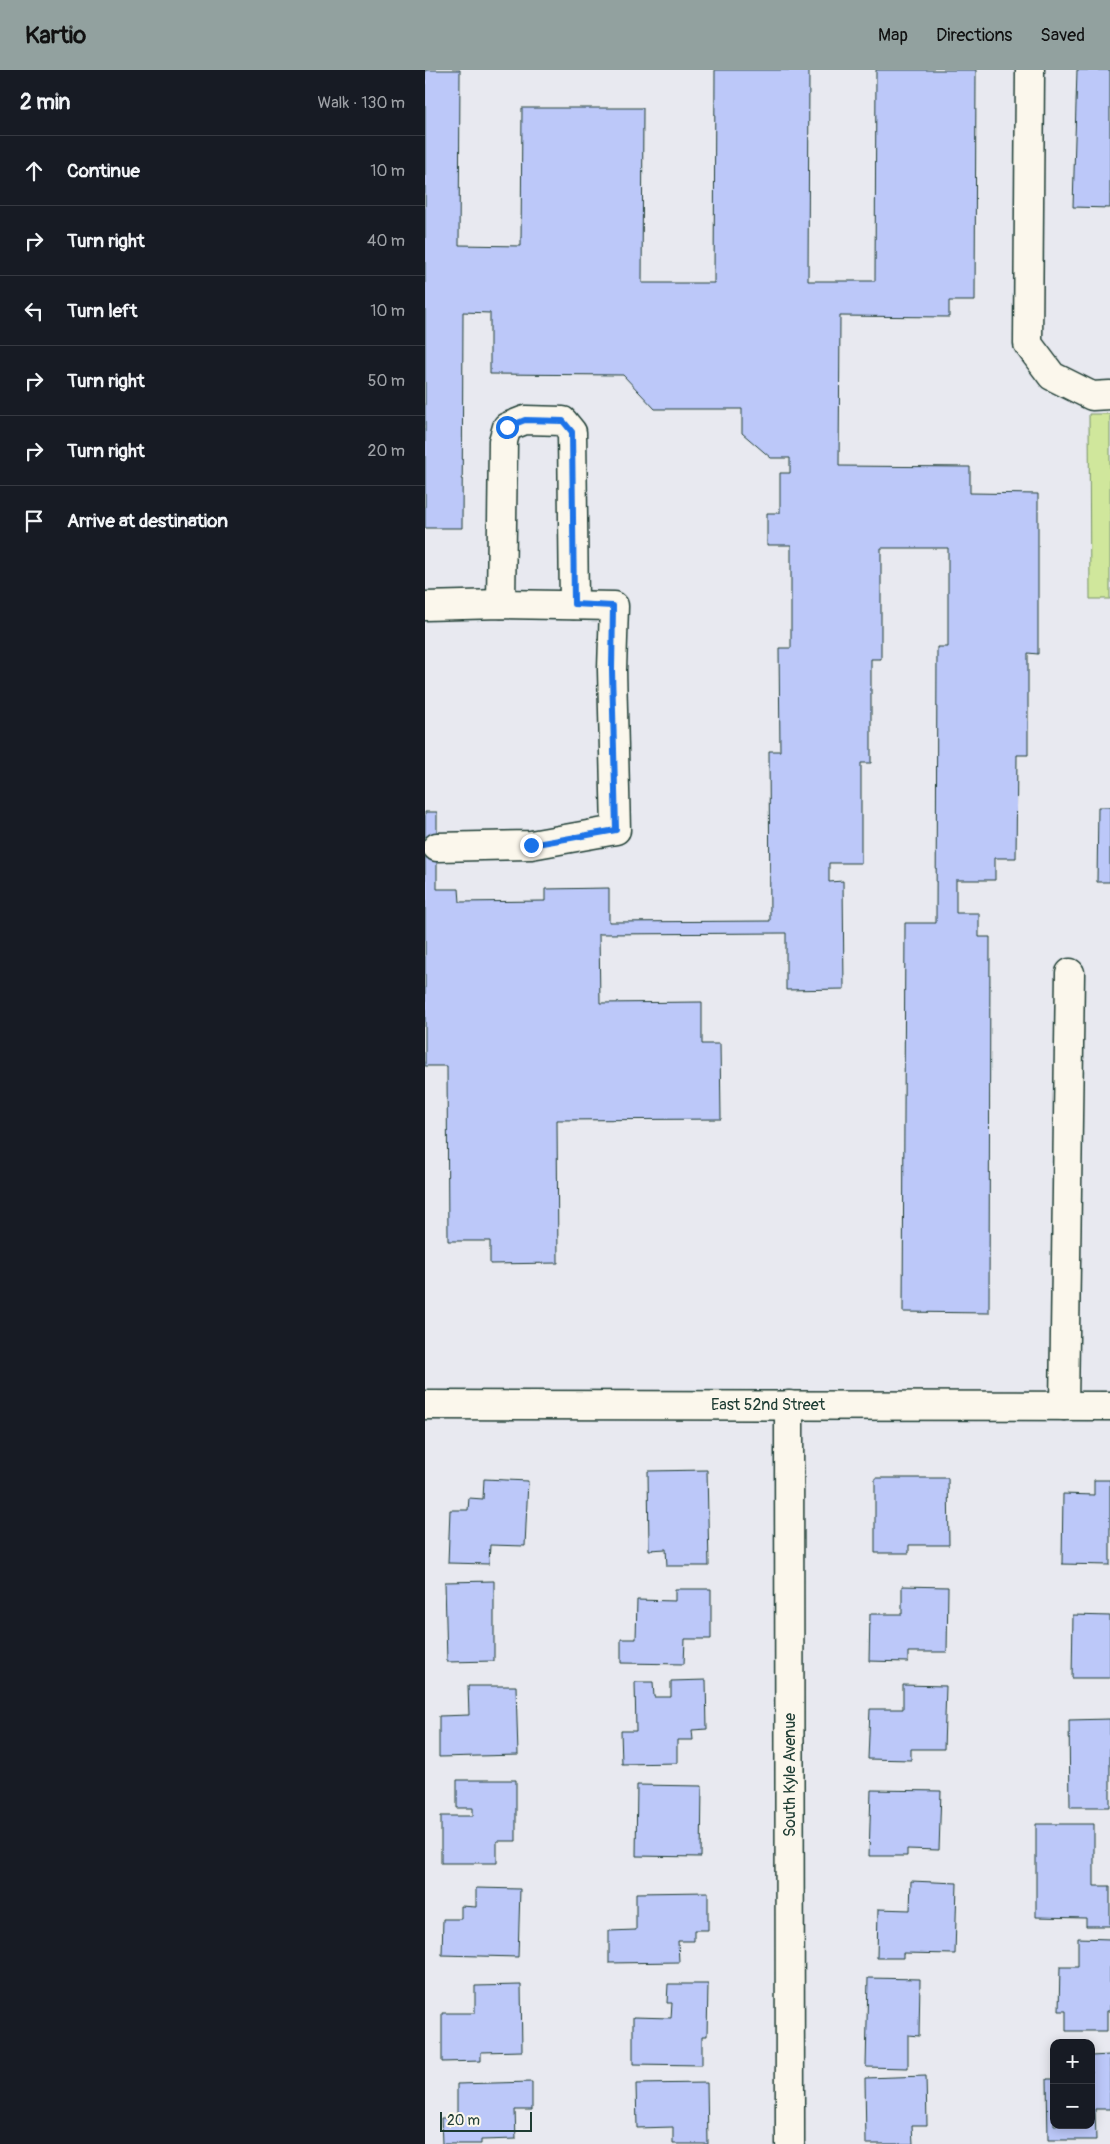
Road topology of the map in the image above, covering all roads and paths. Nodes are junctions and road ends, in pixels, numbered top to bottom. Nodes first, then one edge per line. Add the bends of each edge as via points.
1 (1030, 70) edge
2 (1110, 395) edge
3 (501, 604) junction
4 (574, 604) junction
5 (425, 606) edge
6 (437, 847) dead end
7 (1070, 973) dead end
8 (425, 1405) edge
9 (789, 1405) junction
10 (1065, 1406) junction
11 (1110, 1406) edge
12 (790, 2144) edge

1 - 2 street via 1028,344 1053,376 1093,396
3 - 4 street
3 - 4 street via 503,441 507,427 525,420 563,421 572,432
3 - 5 street
4 - 6 street via 613,606 616,830 531,845
7 - 10 street
8 - 9 street, East 52nd Street
9 - 10 street, East 52nd Street
9 - 12 street, South Kyle Avenue
10 - 11 street, East 52nd Street

